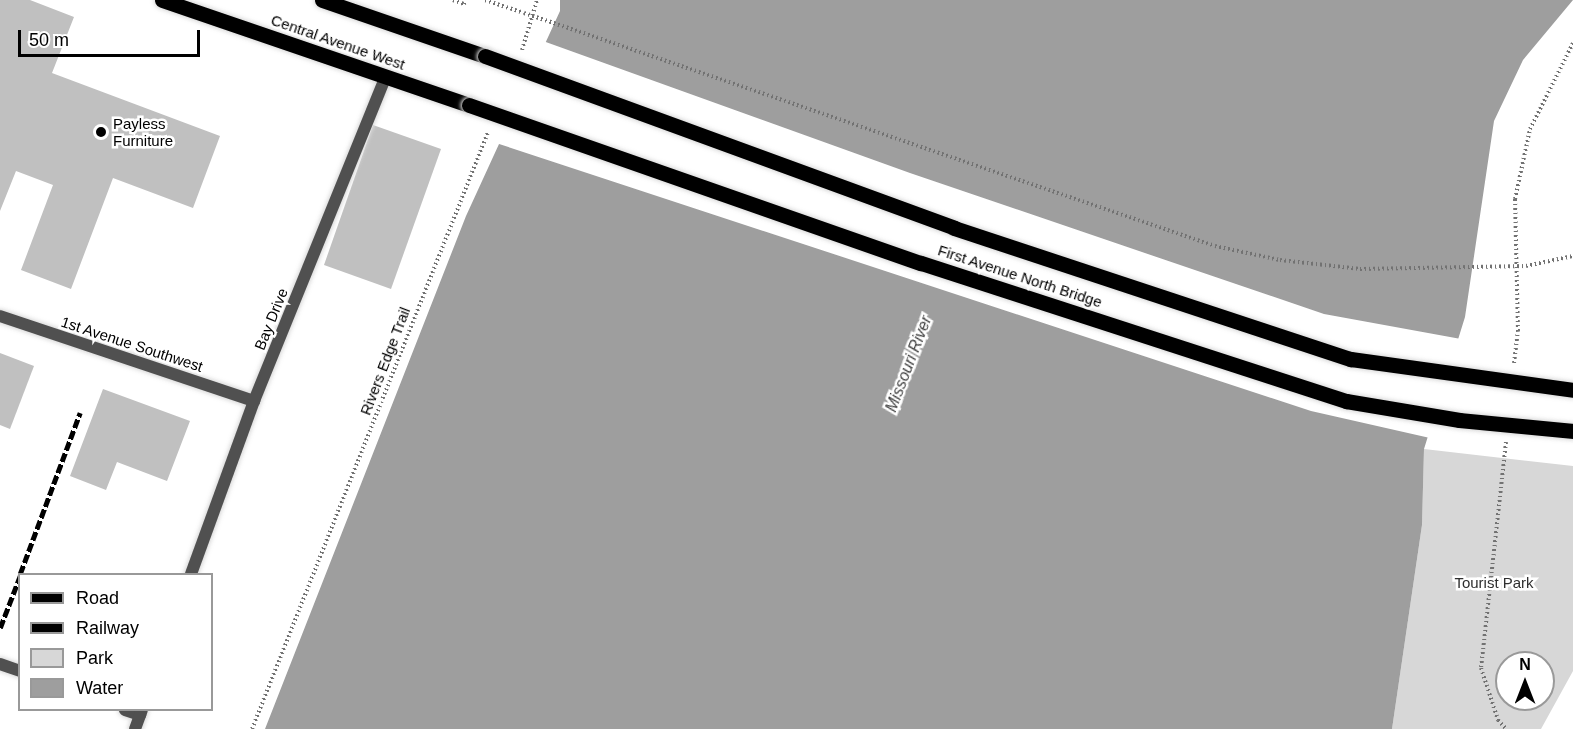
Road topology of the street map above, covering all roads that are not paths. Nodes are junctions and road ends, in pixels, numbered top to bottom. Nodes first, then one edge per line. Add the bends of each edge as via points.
1 (162, 0) edge
2 (322, 0) edge
3 (385, 78) junction
4 (469, 105) joint
5 (0, 316) edge
6 (1573, 390) edge
7 (254, 400) junction
8 (1573, 431) edge
9 (191, 573) edge
10 (0, 664) edge
11 (18, 671) edge
12 (141, 712) edge
13 (135, 729) edge

1 - 3 main road, Central Avenue West
2 - 6 main road, First Avenue North Bridge, bridge via 954,228 1351,359
3 - 4 main road, Central Avenue West
3 - 7 street, Bay Drive
4 - 8 main road, First Avenue North Bridge, bridge via 921,263 1346,401 1459,420
5 - 7 street, 1st Avenue Southwest
7 - 9 street, Bay Drive
10 - 11 street
12 - 13 street

